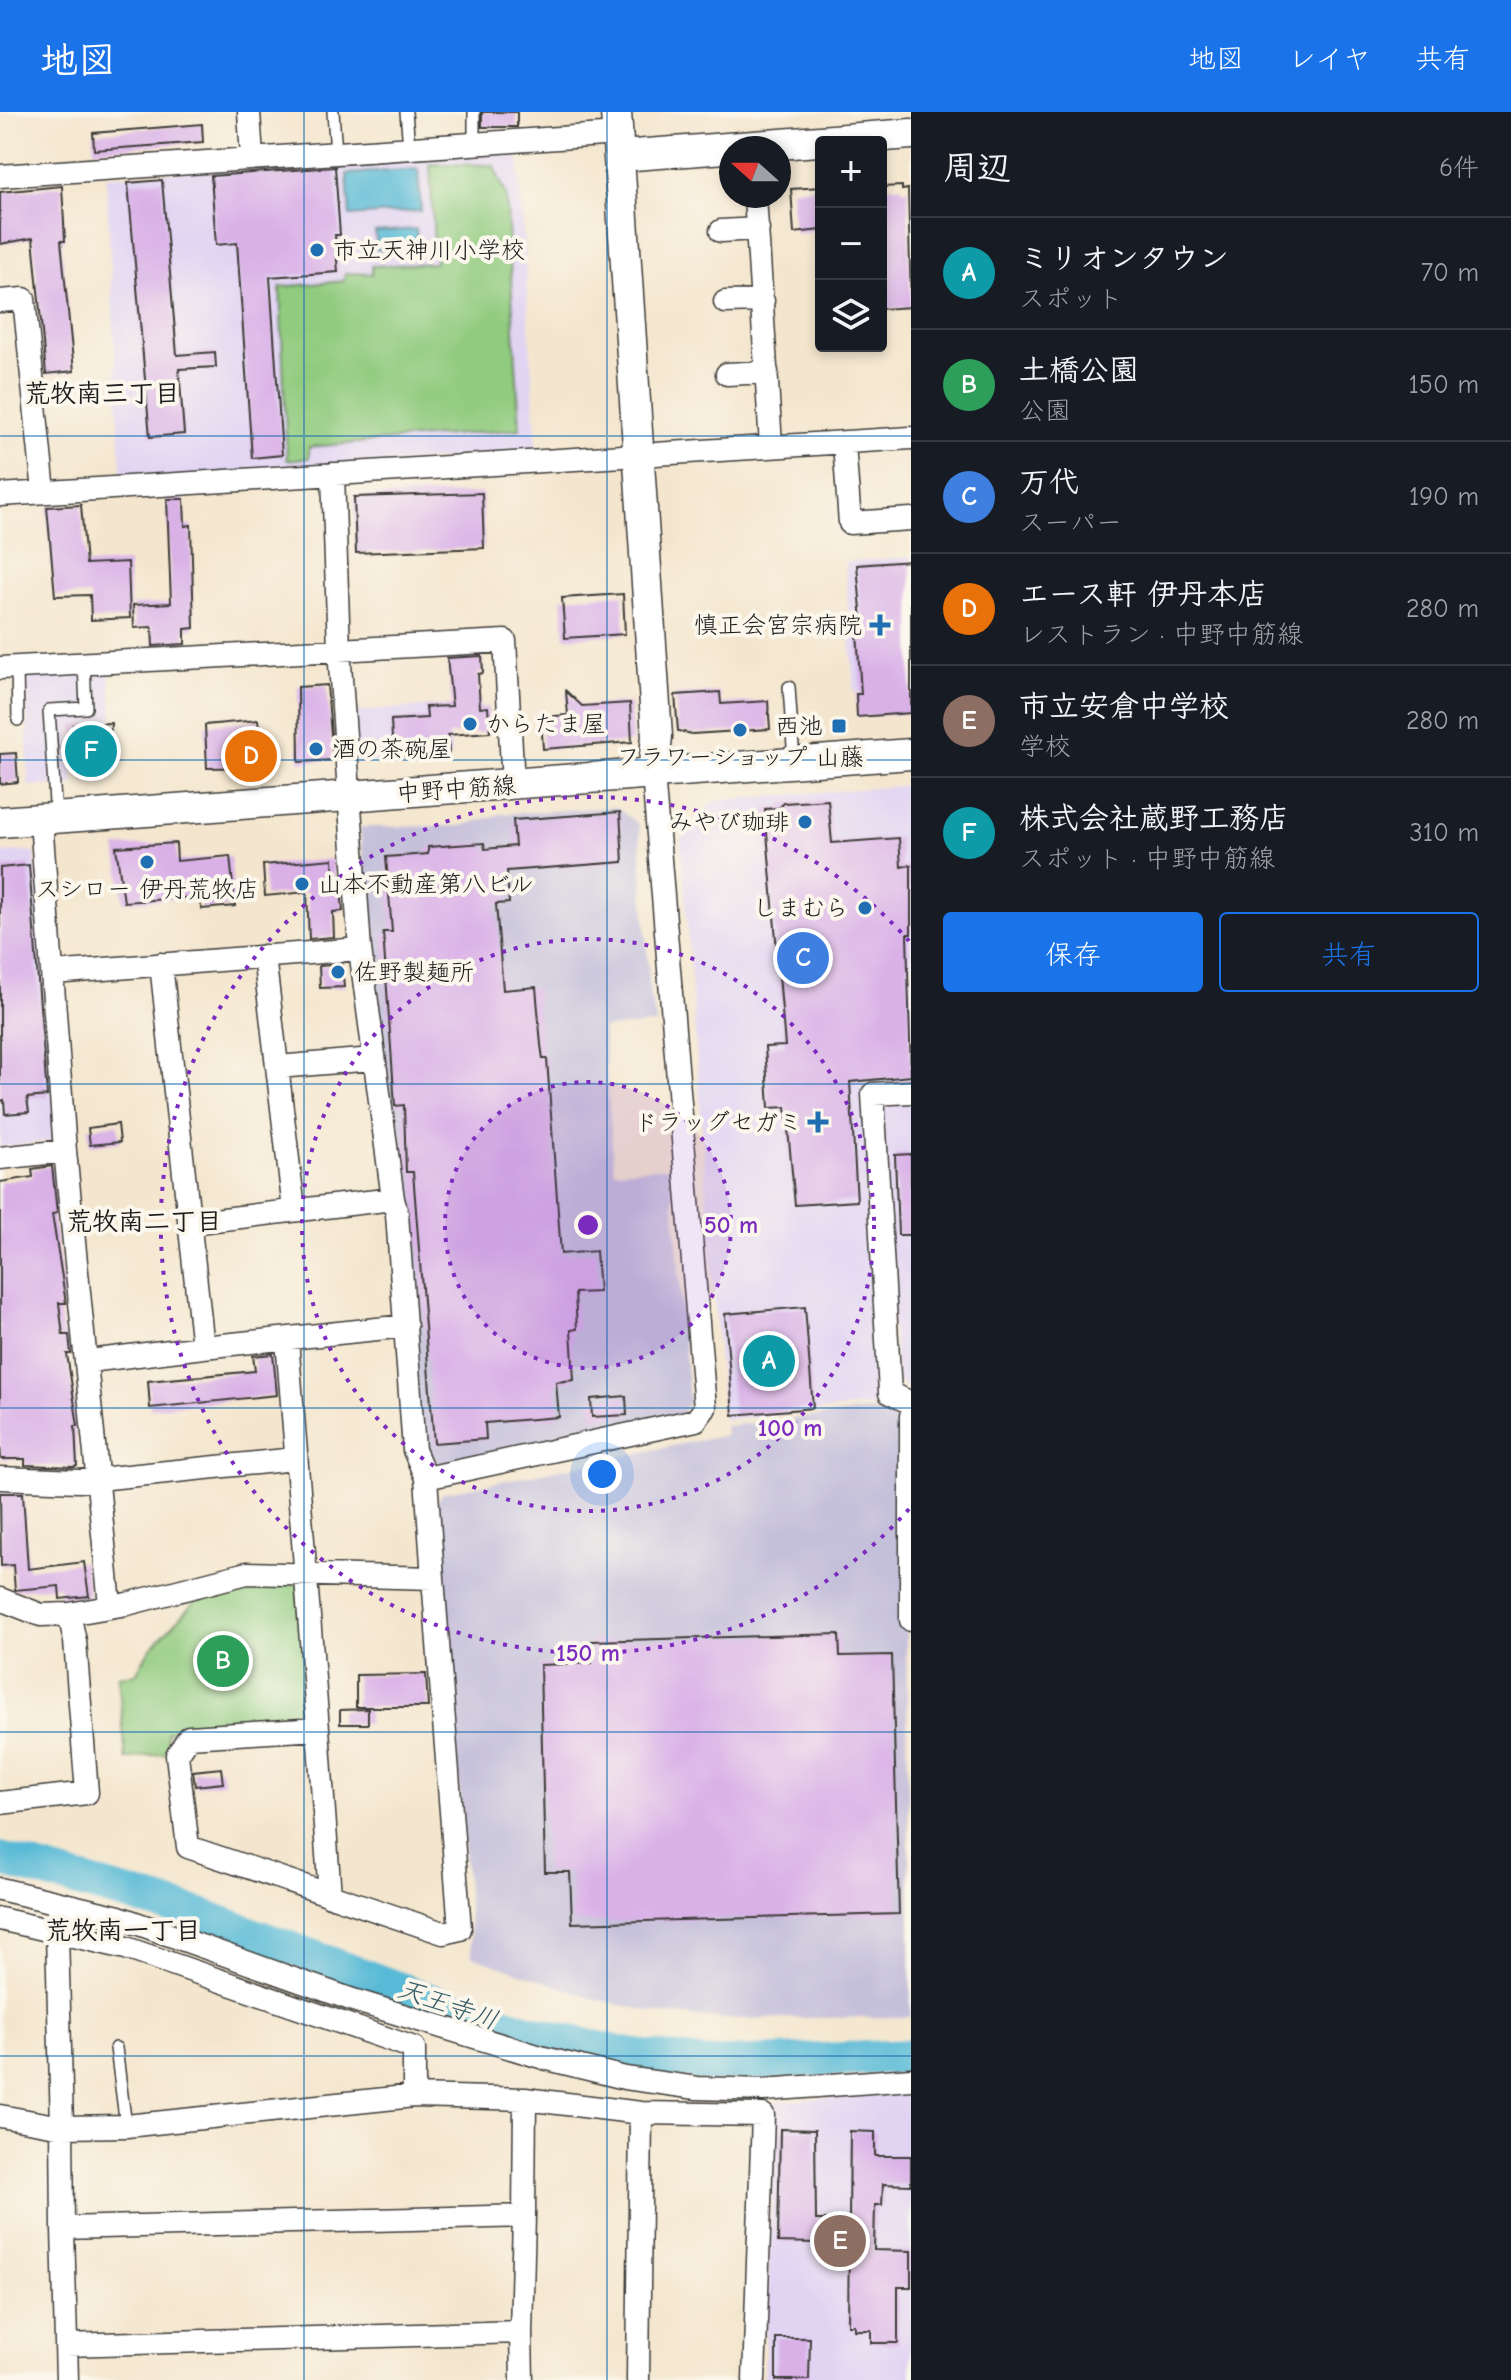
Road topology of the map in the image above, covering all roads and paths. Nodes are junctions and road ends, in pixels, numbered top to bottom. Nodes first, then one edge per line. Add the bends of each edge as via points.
1 (249, 112) edge
2 (333, 112) edge
3 (406, 112) edge
4 (474, 112) edge
5 (618, 134) edge
6 (911, 134) edge
7 (474, 143) junction
8 (719, 144) edge
9 (791, 144) edge
10 (409, 147) junction
11 (336, 153) junction
12 (252, 157) junction
13 (0, 176) edge
14 (756, 208) edge
15 (758, 229) junction
16 (721, 231) dead end
17 (0, 301) edge
18 (763, 301) junction
19 (725, 302) dead end
20 (767, 372) junction
21 (727, 374) dead end
22 (911, 438) edge
23 (844, 444) junction
24 (771, 445) junction
25 (639, 455) junction
26 (333, 474) junction
27 (44, 492) junction
28 (0, 495) edge
29 (911, 519) edge
30 (339, 650) junction
31 (84, 663) junction
32 (8, 667) edge
33 (789, 687) dead end
34 (18, 720) dead end
35 (911, 754) edge
36 (794, 763) junction
37 (653, 774) junction
38 (513, 784) junction
39 (349, 797) junction
40 (48, 819) junction
41 (0, 822) edge
42 (360, 949) junction
43 (264, 956) junction
44 (161, 964) junction
45 (53, 973) junction
46 (373, 1059) junction
47 (278, 1067) junction
48 (911, 1092) edge
49 (65, 1151) junction
50 (0, 1158) edge
51 (393, 1199) junction
52 (294, 1210) junction
53 (189, 1223) junction
54 (406, 1326) junction
55 (287, 1340) junction
56 (203, 1347) junction
57 (89, 1361) junction
58 (911, 1403) edge
59 (911, 1416) edge
60 (295, 1459) junction
61 (99, 1477) junction
62 (0, 1478) edge
63 (426, 1478) junction
64 (304, 1576) junction
65 (433, 1578) junction
66 (0, 1599) edge
67 (110, 1605) junction
68 (69, 1614) junction
69 (911, 1620) edge
70 (318, 1729) junction
71 (0, 1803) edge
72 (0, 1889) edge
73 (330, 1896) junction
74 (0, 1919) edge
75 (57, 1933) junction
76 (116, 2048) dead end
77 (911, 2079) edge
78 (414, 2096) junction
79 (525, 2099) junction
80 (641, 2113) junction
81 (0, 2116) edge
82 (126, 2126) junction
83 (62, 2127) junction
84 (524, 2216) junction
85 (63, 2228) junction
86 (521, 2332) junction
87 (66, 2345) junction
88 (67, 2380) edge
89 (522, 2380) edge
90 (638, 2380) edge
91 (754, 2380) edge

1 - 12 street
2 - 11 lane
3 - 10 lane
4 - 7 lane
5 - 7 street
5 - 8 street
5 - 25 street
6 - 9 street
7 - 10 street
10 - 11 street
11 - 12 street
12 - 13 street
14 - 15 street
15 - 16 street
15 - 18 street
17 - 27 street via 24,299
18 - 19 street
18 - 20 street
20 - 21 street
20 - 24 street
22 - 23 street
23 - 24 street
23 - 29 street via 850,523
24 - 25 street
25 - 26 street
25 - 37 street via 658,748
26 - 27 street
26 - 30 street
27 - 28 street
30 - 31 street
30 - 38 street via 505,641
30 - 39 street
31 - 32 street
31 - 40 lane via 86,708 49,710
32 - 34 lane
33 - 36 lane
35 - 36 street, 中野中筋線
36 - 37 street, 中野中筋線
37 - 38 street, 中野中筋線
37 - 63 street via 705,1408 696,1420
38 - 39 street, 中野中筋線
39 - 40 street, 中野中筋線
39 - 42 street
40 - 41 street, 中野中筋線
40 - 45 street
42 - 43 street
42 - 46 street
43 - 44 street
43 - 47 street
44 - 45 street
44 - 53 street
45 - 49 street
46 - 47 street
46 - 51 street
47 - 52 street
48 - 58 street via 873,1094 890,1393
49 - 50 street
49 - 57 street
51 - 52 street
51 - 54 street
52 - 53 street
53 - 56 street
54 - 55 street
54 - 63 street via 414,1450
55 - 56 street
55 - 60 street
56 - 57 street
57 - 61 street
59 - 69 street
60 - 61 street
60 - 64 street
61 - 62 street
61 - 67 street
63 - 65 street
64 - 65 street
64 - 67 street via 247,1573
64 - 70 street
65 - 73 street via 462,1924 443,1933
66 - 68 street via 41,1615
67 - 68 street
68 - 71 street via 87,1793
70 - 73 street
70 - 73 street via 189,1737 177,1755 188,1847
72 - 77 street via 119,1917 353,2000 625,2078 764,2090
74 - 75 street
75 - 78 street via 126,1948 414,2048
75 - 83 street
76 - 82 lane
78 - 79 street
78 - 82 street
79 - 80 street
79 - 84 street
80 - 90 street
80 - 91 street via 763,2115
81 - 83 street
82 - 83 street
83 - 85 street
84 - 85 street
84 - 86 street
85 - 87 street
86 - 87 street
86 - 89 street
87 - 88 street

